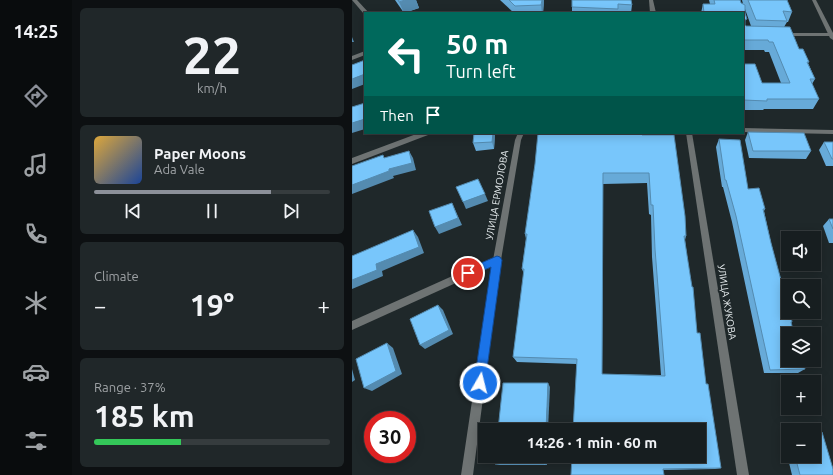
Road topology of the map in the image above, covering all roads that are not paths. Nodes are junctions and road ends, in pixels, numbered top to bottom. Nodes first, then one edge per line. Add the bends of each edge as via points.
1 (354, 0) edge
2 (651, 0) edge
3 (814, 0) edge
4 (365, 12) edge
5 (653, 12) edge
6 (779, 34) edge
7 (832, 36) edge
8 (364, 53) edge
9 (352, 58) edge
10 (744, 130) edge
11 (833, 132) edge
12 (423, 134) edge
13 (521, 134) edge
14 (689, 134) edge
15 (352, 161) edge
16 (497, 260) junction
17 (352, 326) edge
18 (467, 475) edge
19 (743, 475) edge

1 - 4 street
2 - 5 street
3 - 7 street
6 - 7 street
8 - 9 street
10 - 11 street
12 - 15 street
13 - 16 street, УЛИЦА ЕРМОЛОВА
14 - 19 street, УЛИЦА ЖУКОВА
16 - 17 street
16 - 18 street, УЛИЦА ЕРМОЛОВА

